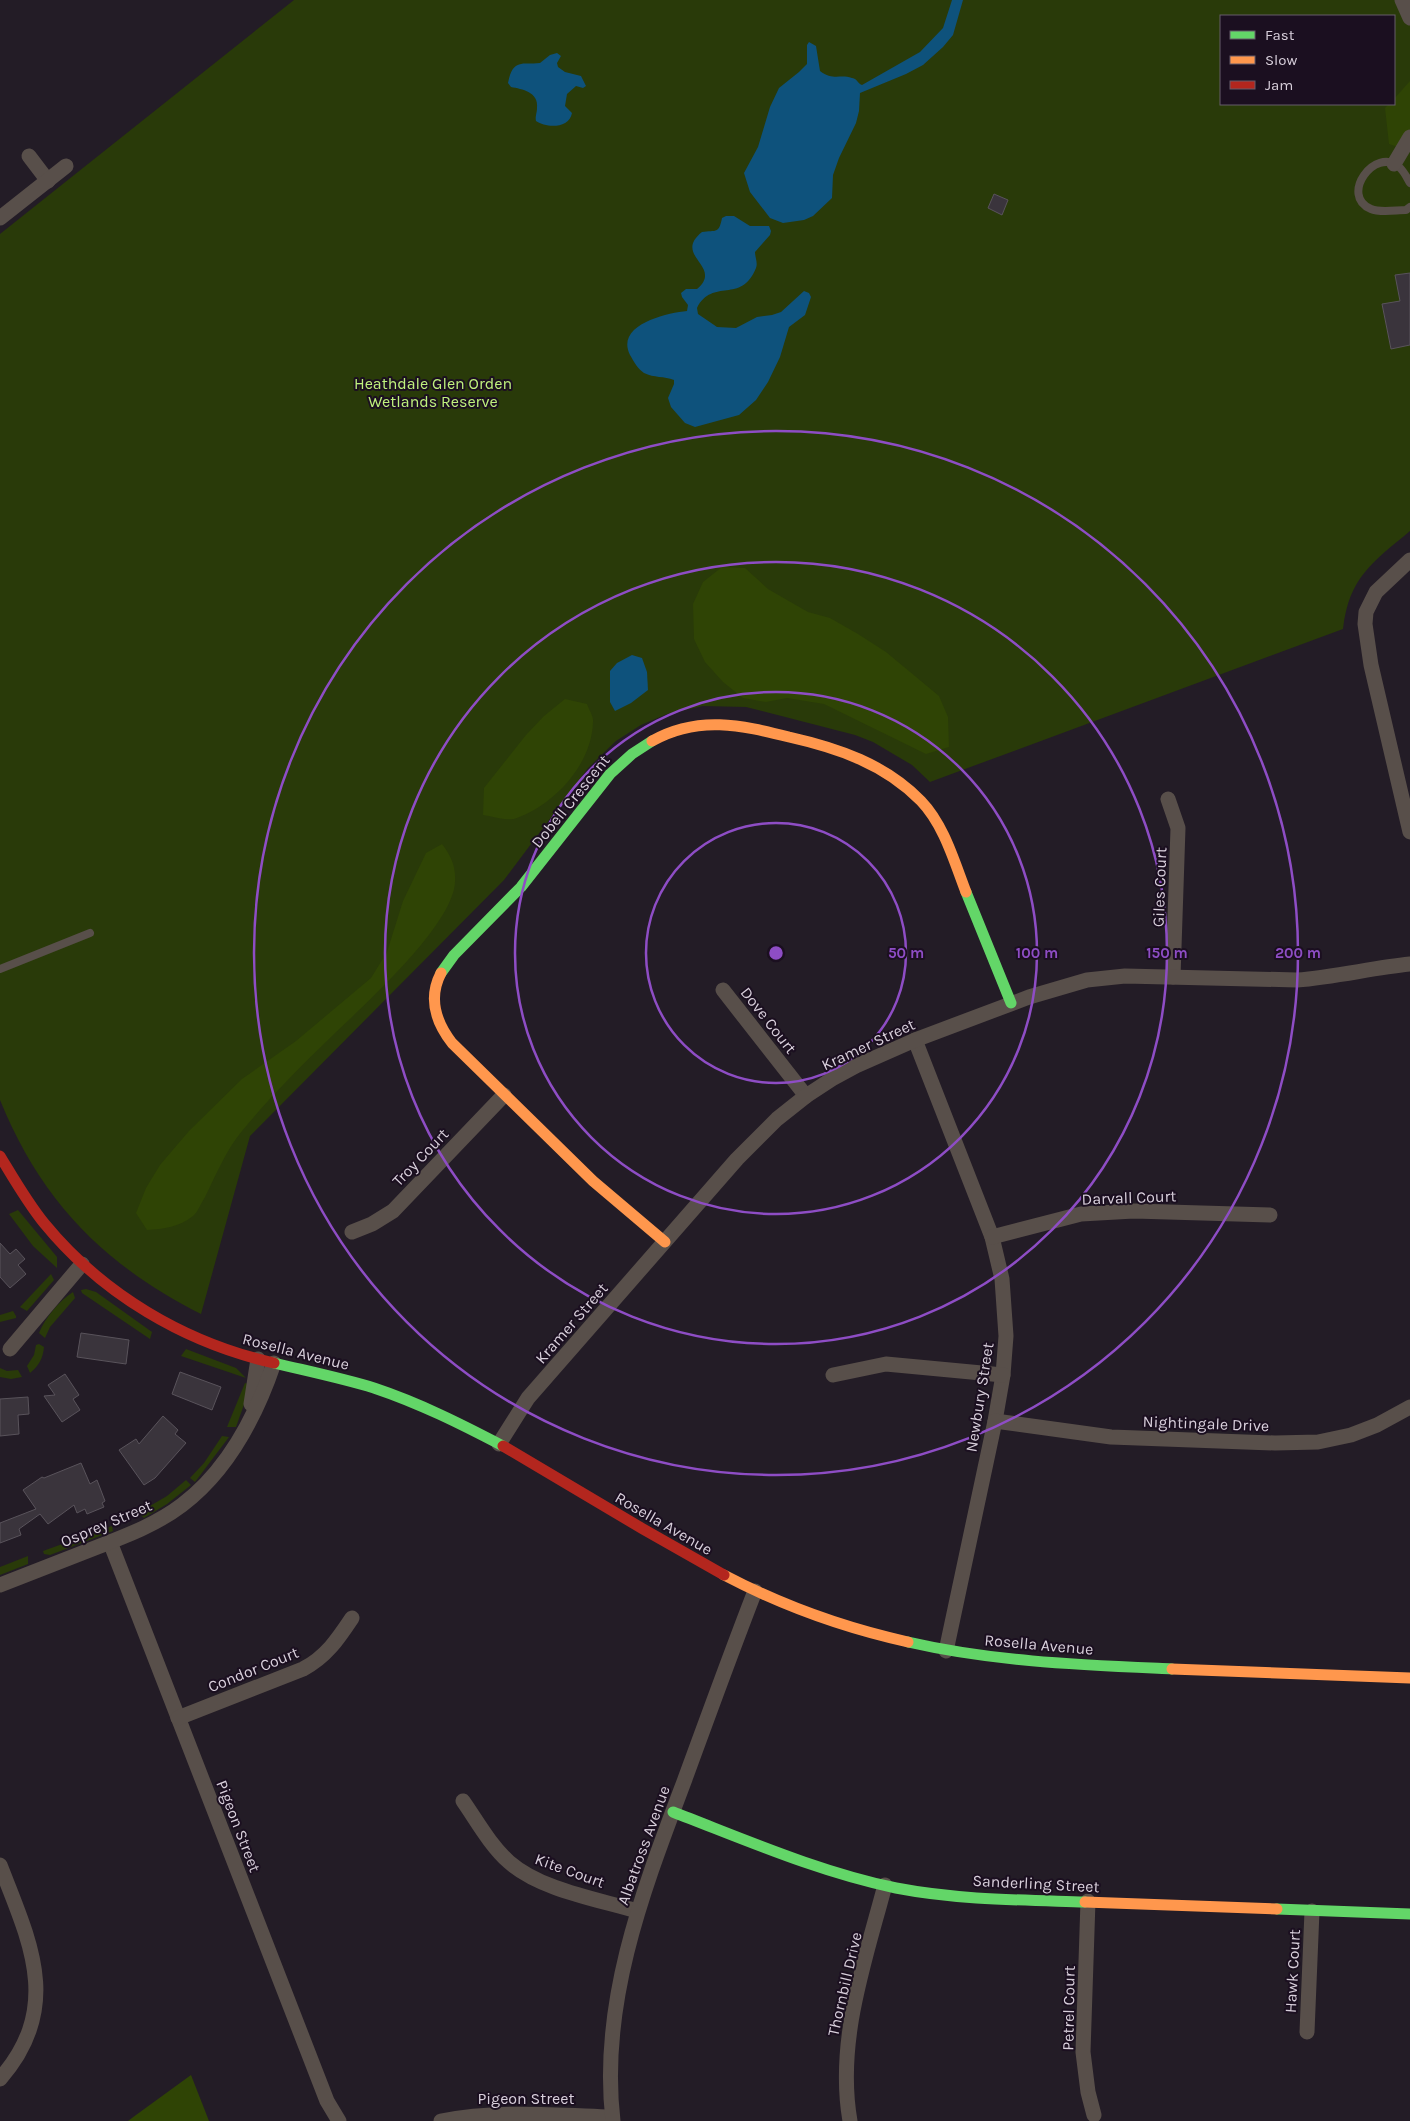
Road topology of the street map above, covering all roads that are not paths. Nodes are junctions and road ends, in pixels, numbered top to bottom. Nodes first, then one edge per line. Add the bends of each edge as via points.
1 (1402, 0) edge
2 (1410, 18) edge
3 (1410, 137) edge
4 (29, 156) dead end
5 (1394, 164) junction
6 (66, 166) dead end
7 (48, 181) junction
8 (1410, 183) edge
9 (1409, 211) edge
10 (0, 218) edge
11 (1410, 560) edge
12 (1168, 799) dead end
13 (1410, 832) edge
14 (90, 933) dead end
15 (1410, 953) edge
16 (1410, 964) edge
17 (1374, 968) junction
18 (0, 969) edge
19 (1173, 977) junction
20 (722, 990) dead end
21 (1011, 1003) junction
22 (916, 1040) junction
23 (504, 1095) junction
24 (806, 1096) junction
25 (0, 1156) edge
26 (1270, 1216) dead end
27 (352, 1232) dead end
28 (992, 1236) junction
29 (665, 1242) junction
30 (82, 1264) junction
31 (10, 1349) dead end
32 (258, 1359) junction
33 (274, 1363) junction
34 (832, 1375) dead end
35 (1002, 1375) junction
36 (1410, 1407) edge
37 (995, 1421) junction
38 (247, 1425) junction
39 (498, 1444) junction
40 (110, 1542) junction
41 (0, 1585) edge
42 (755, 1591) junction
43 (352, 1618) dead end
44 (946, 1651) junction
45 (1410, 1678) edge
46 (178, 1718) junction
47 (463, 1801) dead end
48 (672, 1812) junction
49 (0, 1865) edge
50 (885, 1885) junction
51 (1088, 1902) junction
52 (1312, 1910) junction
53 (637, 1911) junction
54 (1410, 1914) edge
55 (1307, 2032) dead end
56 (0, 2079) edge
57 (1094, 2115) dead end
58 (612, 2119) edge
59 (339, 2121) edge
60 (441, 2121) edge
61 (850, 2121) edge

1 - 2 street
3 - 5 street
4 - 7 street
5 - 8 lane via 1400,167
5 - 9 lane via 1378,164 1366,171 1359,183 1359,195 1364,205 1373,210
6 - 7 street
7 - 10 street
11 - 13 street via 1376,592 1366,612 1365,624 1371,665
12 - 19 street, Giles Court via 1178,828
14 - 18 lane
15 - 17 street, Kramer Street
16 - 17 street, Kramer Street
17 - 19 street, Kramer Street via 1290,980
19 - 21 street, Kramer Street via 1126,976 1087,980
20 - 24 street, Dove Court
21 - 22 street, Kramer Street
21 - 23 street, Dobell Crescent via 947,841 933,815 914,791 886,770 849,753 744,726 697,726 678,730 648,744 612,771 535,871 450,960 438,978 433,1003 438,1023 452,1043
22 - 24 street, Kramer Street via 856,1066
22 - 28 street, Newbury Street
23 - 27 street, Troy Court via 393,1211
23 - 29 street, Dobell Crescent via 593,1181
24 - 29 street, Kramer Street via 756,1139
25 - 30 street, Rosella Avenue via 30,1204
26 - 28 street, Darvall Court via 1134,1212 1082,1214
28 - 35 street, Newbury Street via 1002,1289 1006,1336
29 - 39 street, Kramer Street via 528,1398
30 - 31 street
30 - 32 street, Rosella Avenue via 142,1310 178,1330
32 - 33 street, Rosella Avenue
32 - 38 street, Osprey Street
33 - 38 street, Osprey Street
33 - 39 street, Rosella Avenue via 392,1395 436,1412
34 - 35 street via 886,1364
35 - 37 street, Newbury Street
36 - 37 street, Nightingale Drive via 1377,1426 1318,1442 1111,1437
37 - 44 street, Newbury Street
38 - 40 street, Osprey Street via 220,1467 196,1494 153,1524
39 - 42 street, Rosella Avenue via 667,1545
40 - 41 street, Osprey Street
40 - 46 street, Pigeon Street
42 - 44 street, Rosella Avenue via 850,1626
42 - 48 street, Albatross Avenue
43 - 46 street, Condor Court via 337,1642 316,1662
44 - 45 street, Rosella Avenue via 1075,1665
46 - 59 street, Pigeon Street via 327,2101
47 - 53 street, Kite Court via 499,1851 522,1872 556,1887
48 - 50 street, Sanderling Street
48 - 53 street, Albatross Avenue
49 - 56 street via 30,1944 37,1985 29,2032
50 - 51 street, Sanderling Street via 982,1898
50 - 61 street, Thornbill Drive via 850,2023 846,2069
51 - 52 street, Sanderling Street
51 - 57 street, Petrel Court via 1083,2052
52 - 54 street, Sanderling Street
52 - 55 street, Hawk Court
53 - 58 street, Albatross Avenue via 615,2008
58 - 60 street, Pigeon Street via 498,2114

